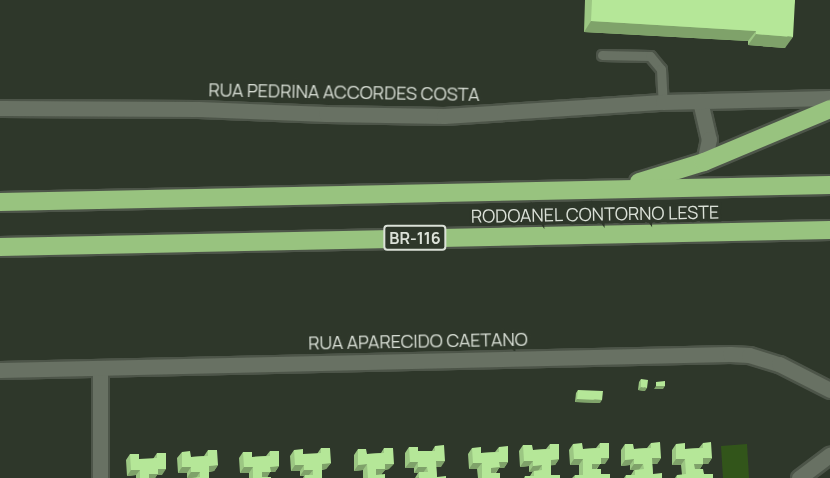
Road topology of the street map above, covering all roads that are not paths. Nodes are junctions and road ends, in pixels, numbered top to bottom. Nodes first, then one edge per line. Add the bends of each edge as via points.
1 (602, 55) dead end
2 (830, 98) edge
3 (700, 101) junction
4 (663, 102) junction
5 (0, 108) edge
6 (830, 109) edge
7 (704, 162) junction
8 (830, 185) edge
9 (615, 189) junction
10 (0, 202) edge
11 (830, 230) edge
12 (0, 247) edge
13 (100, 368) junction
14 (0, 370) edge
15 (830, 390) edge
16 (830, 455) edge
17 (100, 478) edge
18 (799, 478) edge

1 - 4 lane via 650,56 661,69
2 - 3 street, RUA PEDRINA ACCORDES COSTA
3 - 4 street, RUA PEDRINA ACCORDES COSTA
3 - 7 street via 709,139
4 - 5 street, RUA PEDRINA ACCORDES COSTA via 444,116
6 - 7 highway
7 - 9 highway
8 - 9 highway, RODOANEL CONTORNO LESTE
9 - 10 highway, RODOANEL CONTORNO LESTE
11 - 12 highway, RODOANEL CONTORNO LESTE / BR-116
13 - 14 street, RUA APARECIDO CAETANO
13 - 15 street, RUA APARECIDO CAETANO via 730,354 780,364
13 - 17 street
16 - 18 street

